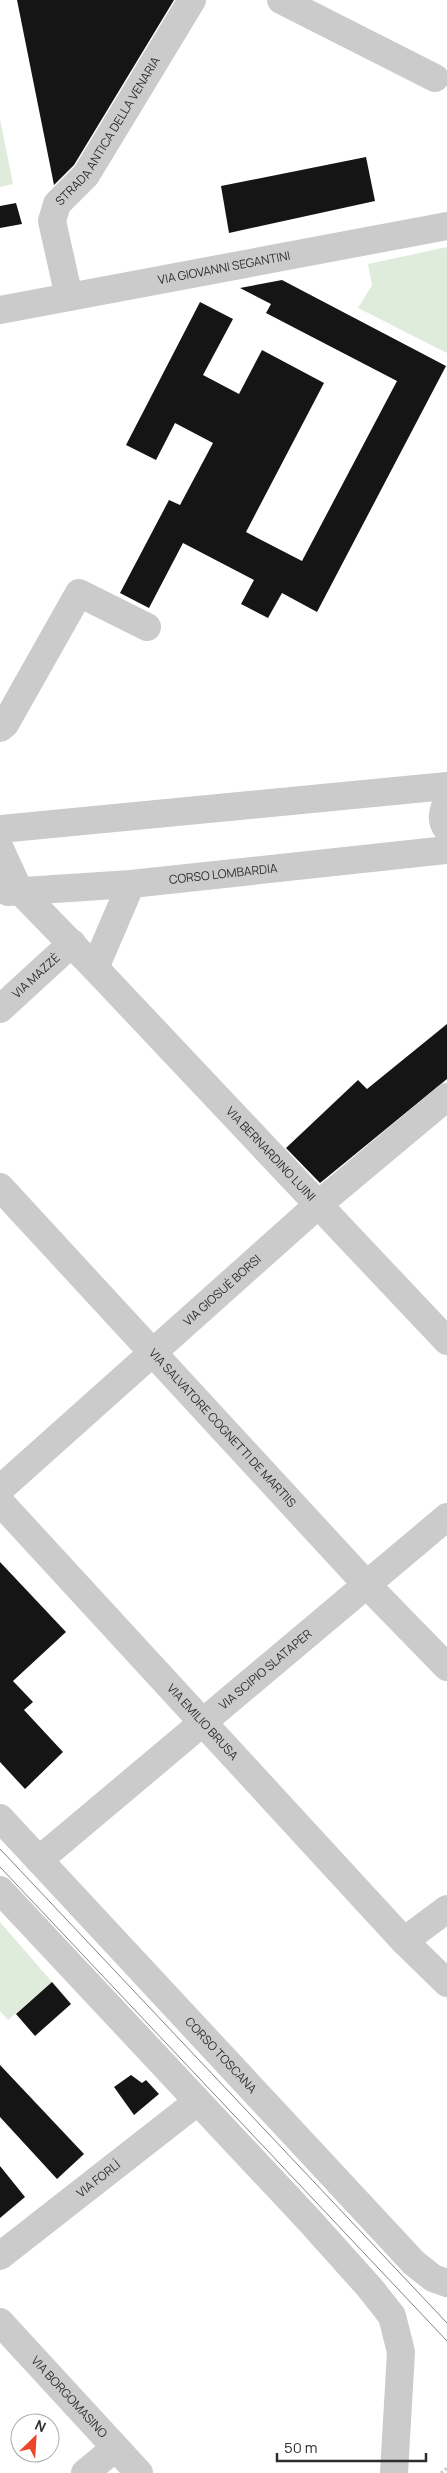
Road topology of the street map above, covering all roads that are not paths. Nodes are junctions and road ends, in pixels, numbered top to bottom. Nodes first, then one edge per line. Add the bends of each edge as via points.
1 (192, 0) edge
2 (281, 0) edge
3 (435, 78) dead end
4 (447, 226) edge
5 (69, 297) junction
6 (0, 310) edge
7 (147, 627) dead end
8 (0, 728) edge
9 (447, 786) edge
10 (447, 801) edge
11 (0, 829) edge
12 (447, 829) edge
13 (0, 849) edge
14 (447, 850) edge
15 (131, 884) junction
16 (9, 892) edge
17 (72, 943) junction
18 (95, 968) junction
19 (0, 1009) edge
20 (447, 1097) edge
21 (0, 1187) edge
22 (319, 1204) junction
23 (447, 1340) edge
24 (154, 1352) junction
25 (0, 1489) edge
26 (0, 1502) edge
27 (447, 1517) edge
28 (367, 1585) junction
29 (447, 1667) edge
30 (204, 1724) junction
31 (0, 1818) edge
32 (39, 1860) junction
33 (2, 1895) edge
34 (447, 1909) edge
35 (404, 1941) junction
36 (447, 1983) edge
37 (197, 2102) junction
38 (0, 2256) edge
39 (447, 2283) edge
40 (0, 2322) edge
41 (116, 2448) junction
42 (85, 2473) edge
43 (139, 2473) edge
44 (394, 2473) edge

1 - 5 street, STRADA ANTICA DELLA VENARIA via 86,174 57,204 52,221
2 - 3 street
4 - 5 street, VIA GIOVANNI SEGANTINI
5 - 6 street, VIA GIOVANNI SEGANTINI
7 - 8 street via 79,594
9 - 11 street
10 - 12 street via 443,812
13 - 16 street, VIA BERNARDINO LUINI
14 - 15 street, CORSO LOMBARDIA
15 - 16 street, CORSO LOMBARDIA
15 - 18 street
16 - 17 street, VIA BERNARDINO LUINI
17 - 18 street, VIA BERNARDINO LUINI
17 - 19 street, VIA MAZZÈ
18 - 22 street, VIA BERNARDINO LUINI
20 - 22 street, VIA GIOSUÈ BORSI
21 - 24 street, VIA SALVATORE COGNETTI DE MARTIIS
22 - 23 street, VIA BERNARDINO LUINI
22 - 24 street, VIA GIOSUÈ BORSI
24 - 25 street, VIA GIOSUÈ BORSI
24 - 28 street, VIA SALVATORE COGNETTI DE MARTIIS
26 - 30 street, VIA EMILIO BRUSA
27 - 28 street, VIA SCIPIO SLATAPER
28 - 29 street, VIA SALVATORE COGNETTI DE MARTIIS
28 - 30 street, VIA SCIPIO SLATAPER
30 - 32 street, VIA SCIPIO SLATAPER
30 - 35 street, VIA EMILIO BRUSA
31 - 32 street, CORSO TOSCANA
32 - 39 street, CORSO TOSCANA via 414,2263 433,2278
33 - 37 street
34 - 35 street
35 - 36 street, VIA EMILIO BRUSA
37 - 38 street, VIA FORLÌ
37 - 44 street via 309,2220 392,2316 401,2352
40 - 41 street, VIA BORGOMASINO
41 - 42 street
41 - 43 street, VIA BORGOMASINO

